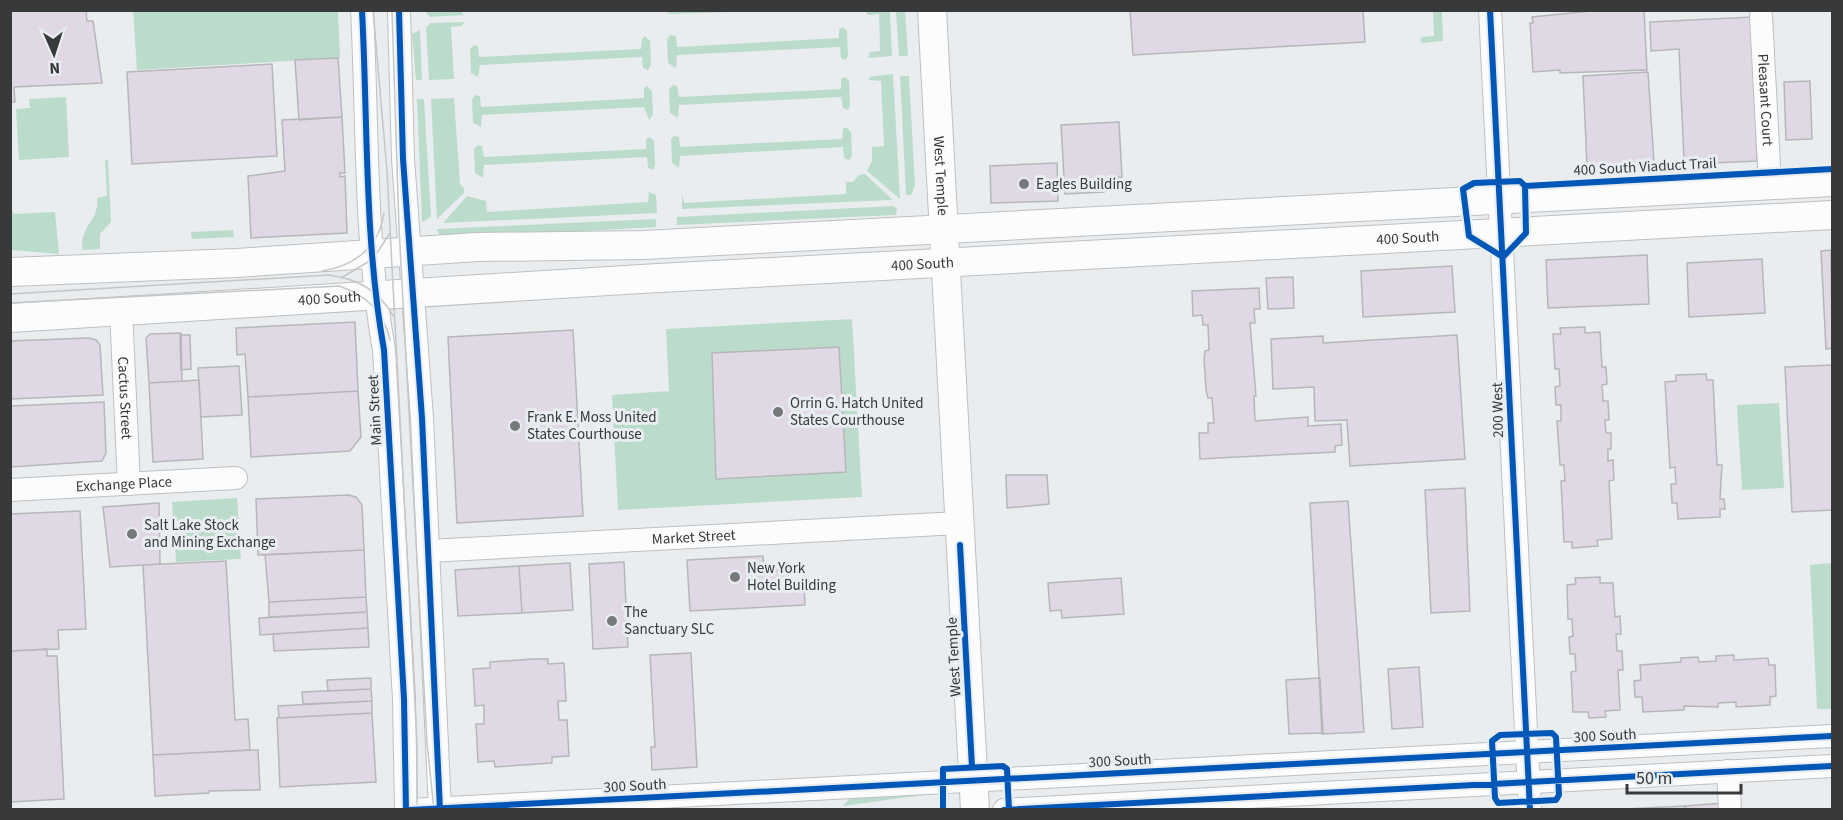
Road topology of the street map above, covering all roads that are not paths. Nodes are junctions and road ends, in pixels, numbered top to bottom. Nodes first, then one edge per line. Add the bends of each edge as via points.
1 (362, 10) edge
2 (399, 10) edge
3 (932, 10) edge
4 (1490, 10) edge
5 (1761, 16) dead end
6 (1833, 182) edge
7 (1770, 185) junction
8 (1499, 199) junction
9 (1833, 215) edge
10 (944, 229) junction
11 (1502, 234) junction
12 (410, 252) junction
13 (372, 254) junction
14 (945, 263) junction
15 (10, 272) edge
16 (414, 295) junction
17 (376, 297) junction
18 (121, 311) junction
19 (10, 318) edge
20 (236, 478) dead end
21 (129, 484) junction
22 (10, 490) edge
23 (959, 523) junction
24 (428, 552) junction
25 (1833, 736) edge
26 (1527, 752) junction
27 (1833, 766) edge
28 (1728, 771) junction
29 (973, 781) junction
30 (1528, 783) junction
31 (718, 802) edge
32 (440, 809) edge
33 (408, 810) edge
34 (975, 810) edge
35 (1005, 810) edge
36 (1530, 810) edge
37 (1730, 810) edge

1 - 13 street, Main Street
2 - 12 street
3 - 10 main road, West Temple
4 - 8 street, 200 West
5 - 7 street, Pleasant Court
6 - 7 main road
7 - 8 main road
8 - 10 main road
8 - 11 street, 200 West
9 - 11 main road, 400 South
10 - 12 main road
10 - 14 main road, West Temple
11 - 14 main road, 400 South
11 - 26 street, 200 West
12 - 13 main road
12 - 16 street
13 - 15 main road
13 - 17 street, Main Street
14 - 16 main road, 400 South
14 - 23 main road, West Temple
16 - 17 main road, 400 South
16 - 24 street
17 - 18 main road, 400 South
17 - 33 street, Main Street via 384,350
18 - 19 main road, 400 South
18 - 21 street, Cactus Street
20 - 21 street, Exchange Place
21 - 22 street, Exchange Place
23 - 24 street, Market Street
23 - 29 main road, West Temple
24 - 32 street
25 - 26 street, 300 South
26 - 29 street, 300 South
26 - 30 street, 200 West
27 - 28 street
28 - 30 street
28 - 37 street
29 - 31 street, 300 South
29 - 34 main road, West Temple
30 - 35 street
30 - 36 street, 200 West
31 - 32 street, 300 South
32 - 33 street, 300 South

